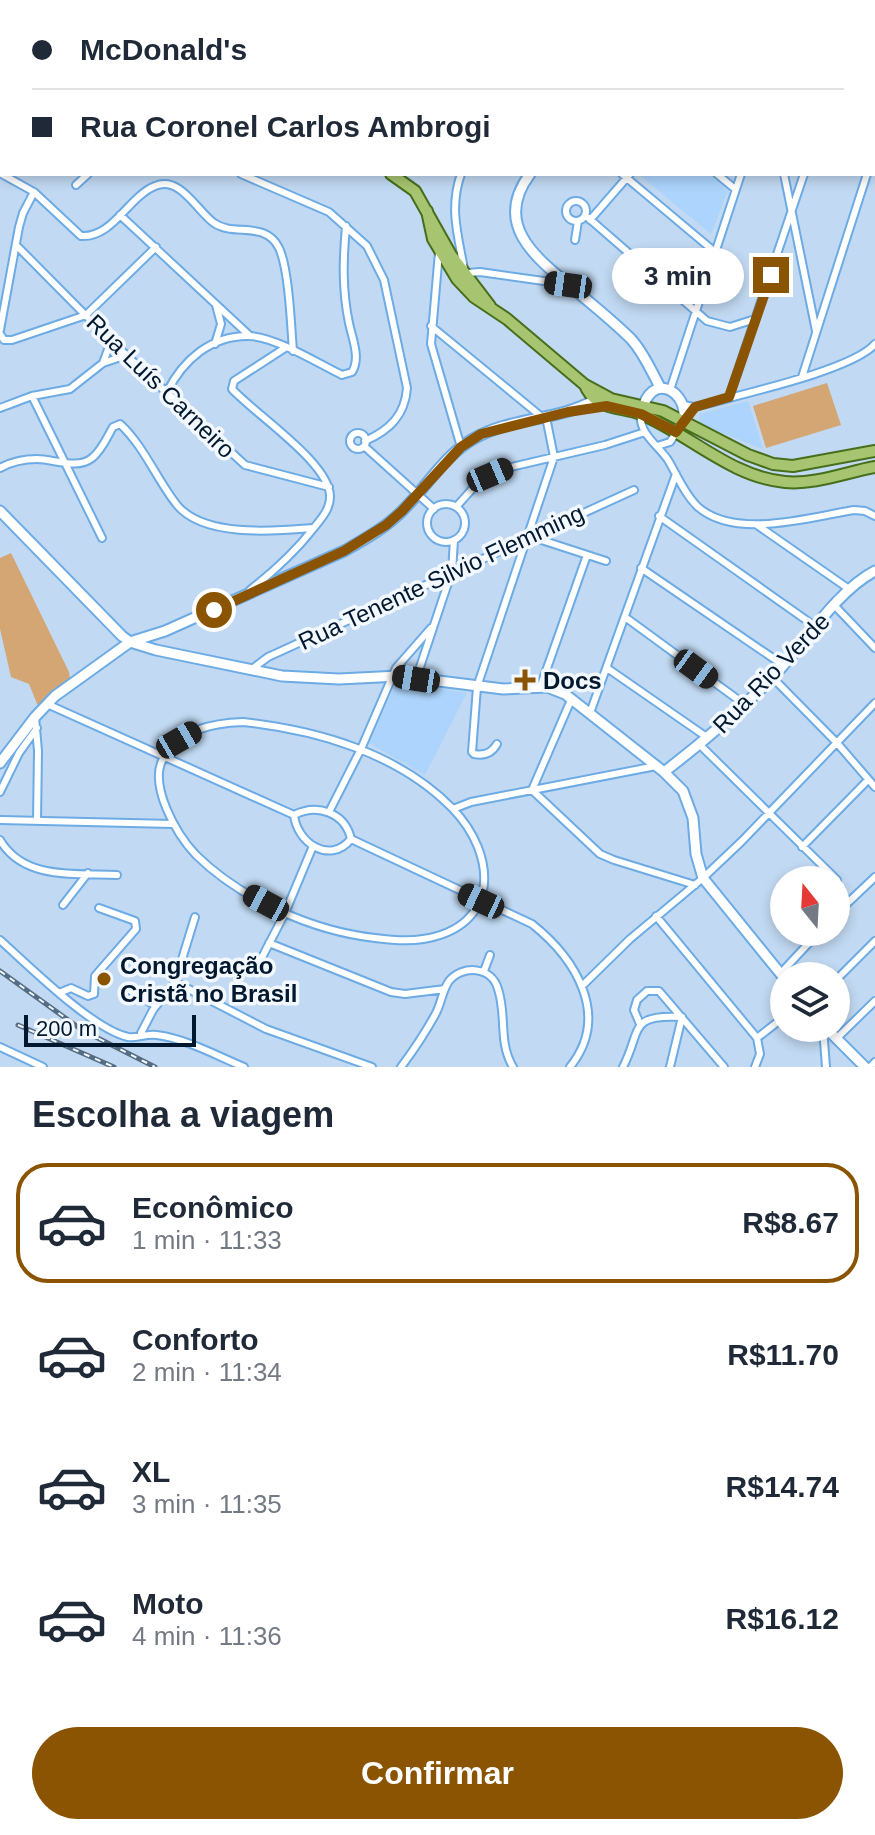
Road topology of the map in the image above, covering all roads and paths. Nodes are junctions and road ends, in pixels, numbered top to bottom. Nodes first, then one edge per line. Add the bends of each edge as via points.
1 (5, 176) edge
2 (86, 176) edge
3 (246, 176) edge
4 (395, 176) edge
5 (461, 176) edge
6 (529, 176) edge
7 (625, 176) edge
8 (627, 176) edge
9 (719, 176) edge
10 (740, 176) edge
11 (784, 176) edge
12 (803, 176) edge
13 (866, 176) edge
14 (864, 184) junction
15 (76, 185) dead end
16 (875, 187) edge
17 (735, 189) junction
18 (34, 192) junction
19 (792, 211) junction
20 (120, 215) junction
21 (588, 218) junction
22 (578, 221) junction
23 (346, 226) junction
24 (455, 229) junction
25 (575, 240) dead end
26 (16, 245) junction
27 (156, 247) junction
28 (442, 247) junction
29 (715, 252) junction
30 (466, 271) junction
31 (454, 276) junction
32 (438, 278) junction
33 (568, 285) junction
34 (215, 303) junction
35 (491, 307) junction
36 (695, 311) junction
37 (86, 315) junction
38 (755, 319) junction
39 (431, 326) junction
40 (0, 332) edge
41 (816, 333) junction
42 (250, 336) junction
43 (111, 341) junction
44 (215, 344) junction
45 (875, 344) edge
46 (285, 348) junction
47 (293, 351) junction
48 (127, 355) junction
49 (103, 363) junction
50 (802, 377) junction
51 (665, 389) junction
52 (167, 392) junction
53 (32, 396) junction
54 (729, 397) junction
55 (603, 401) junction
56 (682, 405) junction
57 (695, 407) junction
58 (0, 408) edge
59 (642, 410) junction
60 (544, 417) junction
61 (683, 421) junction
62 (645, 432) junction
63 (673, 437) junction
64 (657, 446) junction
65 (461, 447) junction
66 (875, 451) edge
67 (554, 457) junction
68 (667, 459) junction
69 (64, 462) junction
70 (875, 467) edge
71 (0, 468) edge
72 (676, 474) junction
73 (329, 487) junction
74 (634, 490) dead end
75 (417, 495) junction
76 (456, 507) junction
77 (434, 509) junction
78 (0, 511) edge
79 (659, 516) junction
80 (875, 516) edge
81 (757, 525) junction
82 (313, 528) junction
83 (529, 536) junction
84 (102, 538) dead end
85 (454, 540) junction
86 (587, 555) junction
87 (606, 561) dead end
88 (641, 568) junction
89 (452, 571) junction
90 (875, 571) edge
91 (849, 589) junction
92 (238, 599) junction
93 (835, 606) junction
94 (625, 617) junction
95 (816, 627) junction
96 (431, 628) junction
97 (165, 631) junction
98 (875, 636) edge
99 (130, 642) junction
100 (872, 645) edge
101 (142, 646) junction
102 (166, 653) junction
103 (783, 665) junction
104 (607, 668) junction
105 (252, 669) junction
106 (392, 677) junction
107 (772, 677) junction
108 (416, 679) junction
109 (477, 687) junction
110 (540, 688) junction
111 (571, 700) junction
112 (875, 703) edge
113 (47, 704) junction
114 (744, 704) junction
115 (590, 713) junction
116 (35, 717) junction
117 (37, 728) junction
118 (704, 742) junction
119 (837, 743) junction
120 (497, 744) dead end
121 (361, 749) junction
122 (1, 758) edge
123 (162, 758) junction
124 (660, 769) junction
125 (868, 780) junction
126 (875, 787) edge
127 (532, 790) junction
128 (0, 792) edge
129 (453, 809) junction
130 (329, 812) junction
131 (770, 813) junction
132 (294, 815) junction
133 (0, 820) edge
134 (37, 821) junction
135 (173, 824) junction
136 (351, 839) junction
137 (0, 840) edge
138 (313, 846) junction
139 (802, 847) junction
140 (822, 866) edge
141 (88, 873) junction
142 (117, 875) dead end
143 (875, 877) edge
144 (699, 881) junction
145 (481, 901) junction
146 (850, 901) edge
147 (63, 905) dead end
148 (99, 908) dead end
149 (285, 913) junction
150 (656, 916) junction
151 (195, 917) dead end
152 (0, 940) edge
153 (875, 941) edge
154 (269, 943) junction
155 (807, 946) edge
156 (490, 955) dead end
157 (770, 962) edge
158 (794, 962) edge
159 (850, 966) edge
160 (257, 967) dead end
161 (484, 971) junction
162 (175, 982) junction
163 (582, 986) junction
164 (445, 989) junction
165 (129, 990) dead end
166 (59, 993) junction
167 (875, 1001) edge
168 (156, 1006) junction
169 (682, 1017) junction
170 (640, 1024) junction
171 (850, 1025) edge
172 (770, 1028) edge
173 (141, 1033) junction
174 (757, 1038) junction
175 (825, 1042) edge
176 (839, 1042) edge
177 (0, 1047) edge
178 (875, 1062) edge
179 (43, 1067) edge
180 (244, 1067) edge
181 (372, 1067) edge
182 (401, 1067) edge
183 (513, 1067) edge
184 (570, 1067) edge
185 (623, 1067) edge
186 (670, 1067) edge
187 (724, 1067) edge
188 (755, 1067) edge
189 (826, 1067) edge
190 (867, 1067) edge

1 - 18 street
2 - 15 street
3 - 23 street via 329,212
4 - 28 main road via 415,191 427,211 433,239
5 - 24 street
6 - 33 main road via 517,203 519,230 533,254
7 - 21 street
8 - 29 street
9 - 17 street
10 - 17 street
11 - 19 street
12 - 19 street
13 - 14 street
14 - 16 street
14 - 41 street
17 - 29 street
18 - 20 street via 81,236 99,234
18 - 26 street
19 - 38 street
19 - 41 street
20 - 27 street
20 - 47 street via 147,190 169,184 218,225 266,234 278,245 283,261
21 - 22 street
21 - 22 street via 581,203 571,203 566,215
21 - 36 street
22 - 25 street
23 - 47 street via 344,296 355,368 342,375
23 - 75 street via 367,246 384,280 407,388 396,421 365,443
24 - 28 street
24 - 30 street
26 - 37 street, Rua Luís Carneiro
26 - 40 street
27 - 34 street
27 - 37 street
28 - 30 main road
28 - 31 main road
28 - 32 street
29 - 36 street
30 - 31 main road
30 - 33 street
30 - 35 main road
31 - 32 street
31 - 35 main road
32 - 39 street
33 - 51 main road via 634,342
34 - 42 street
34 - 44 street via 221,324
35 - 55 main road
36 - 38 street via 730,327
36 - 51 street
37 - 40 street via 12,340 4,340
37 - 43 street, Rua Luís Carneiro
38 - 54 street
39 - 60 street
39 - 65 street via 433,353
41 - 50 street
42 - 44 street
42 - 46 street
43 - 48 street, Rua Luís Carneiro
43 - 49 street
44 - 52 street via 190,357
45 - 50 street via 858,358
46 - 47 street
46 - 73 street via 234,381 232,389 310,459
48 - 49 street
48 - 52 street, Rua Luís Carneiro
49 - 53 street via 70,389
50 - 54 street
51 - 56 main road
51 - 59 main road via 649,394
52 - 73 street, Rua Luís Carneiro via 245,465
53 - 58 street
53 - 69 street
54 - 57 street
55 - 59 main road
55 - 60 main road
56 - 57 street
56 - 61 main road
57 - 61 street
59 - 61 main road
59 - 62 street
59 - 63 main road
60 - 65 main road via 481,434
60 - 67 street
61 - 63 main road
61 - 66 main road via 773,464 793,466
62 - 64 street
62 - 67 street
63 - 64 street
63 - 68 street
63 - 70 main road via 747,472 787,483
64 - 68 street
65 - 75 main road
67 - 76 street via 490,475
67 - 83 street
68 - 72 street
69 - 71 street via 37,459
69 - 82 street via 78,464 94,457 120,424 178,505 192,516 232,529
69 - 84 street
72 - 79 street
72 - 81 street via 699,507
73 - 82 street via 329,505
74 - 83 street, Rua Tenente Silvio Flemming
75 - 77 street
75 - 92 main road via 386,525 344,551
76 - 77 street
76 - 85 street via 465,525
77 - 85 street via 427,520 430,533 440,541
78 - 99 main road
79 - 88 street
79 - 95 street
80 - 81 street via 854,510
81 - 91 street
82 - 92 street via 286,560
83 - 86 street
83 - 89 street, Rua Tenente Silvio Flemming
83 - 109 street
85 - 89 street
86 - 87 street
86 - 110 street
88 - 94 street
88 - 103 street
89 - 96 street
89 - 105 street, Rua Tenente Silvio Flemming
90 - 91 main road, Rua Rio Verde
91 - 93 main road, Rua Rio Verde
92 - 97 main road
93 - 95 main road, Rua Rio Verde
93 - 100 street
94 - 104 street
94 - 114 street
95 - 103 main road, Rua Rio Verde
96 - 106 street
96 - 108 street
97 - 99 main road
97 - 101 main road
97 - 102 main road
98 - 100 street
99 - 101 main road
99 - 113 main road
101 - 102 main road
102 - 105 main road
103 - 107 main road, Rua Rio Verde
104 - 115 street
104 - 118 street
105 - 106 main road via 303,678
106 - 108 main road
106 - 121 street
107 - 114 main road, Rua Rio Verde
107 - 119 street
108 - 109 main road
109 - 110 main road
109 - 120 street via 472,752 483,755
110 - 111 main road
111 - 115 main road
111 - 127 street
112 - 119 street
113 - 116 main road
113 - 123 street
114 - 118 main road, Rua Rio Verde
115 - 124 main road
116 - 117 street
116 - 122 main road
117 - 128 street
117 - 134 street
118 - 124 main road, Rua Rio Verde
118 - 131 street
119 - 125 street
119 - 131 street
121 - 123 street via 305,730 218,723 179,740
121 - 129 street
121 - 130 street
123 - 132 street
123 - 135 street via 161,787
124 - 127 street
124 - 144 main road via 683,791 689,805
125 - 126 street
125 - 139 street
127 - 129 street
127 - 144 street via 600,854
129 - 145 street via 481,853
130 - 132 street via 315,809
130 - 136 street via 343,822
131 - 139 street
131 - 144 street
132 - 138 street via 300,837
133 - 134 street
134 - 135 street
135 - 149 street via 216,871
136 - 138 street via 338,850
136 - 145 street
137 - 141 street via 30,867
138 - 149 street
139 - 140 street
141 - 142 street
141 - 147 street
143 - 146 street
144 - 150 street
144 - 157 main road
145 - 149 street via 455,928 395,941
145 - 163 street via 547,936
148 - 166 street via 135,921 136,929 95,976 94,994 71,988
149 - 154 street
150 - 163 street
150 - 174 street
151 - 162 street
152 - 166 street
153 - 159 street
154 - 160 street
154 - 164 street via 391,992
155 - 158 street
156 - 161 street
161 - 164 street via 458,974
161 - 183 street via 499,990 504,1047
162 - 168 street
162 - 181 street via 266,1029
163 - 184 street via 588,1030
164 - 182 street via 437,1013
165 - 168 street
166 - 173 street via 111,1029 133,1038
167 - 171 street
168 - 173 street
169 - 170 street via 657,1017
169 - 170 street via 653,989 634,1005
169 - 186 street
169 - 187 street
170 - 185 street
172 - 174 street
173 - 180 street via 177,1040
174 - 188 street via 760,1054
175 - 189 street
176 - 190 main road
177 - 179 street
178 - 190 street

